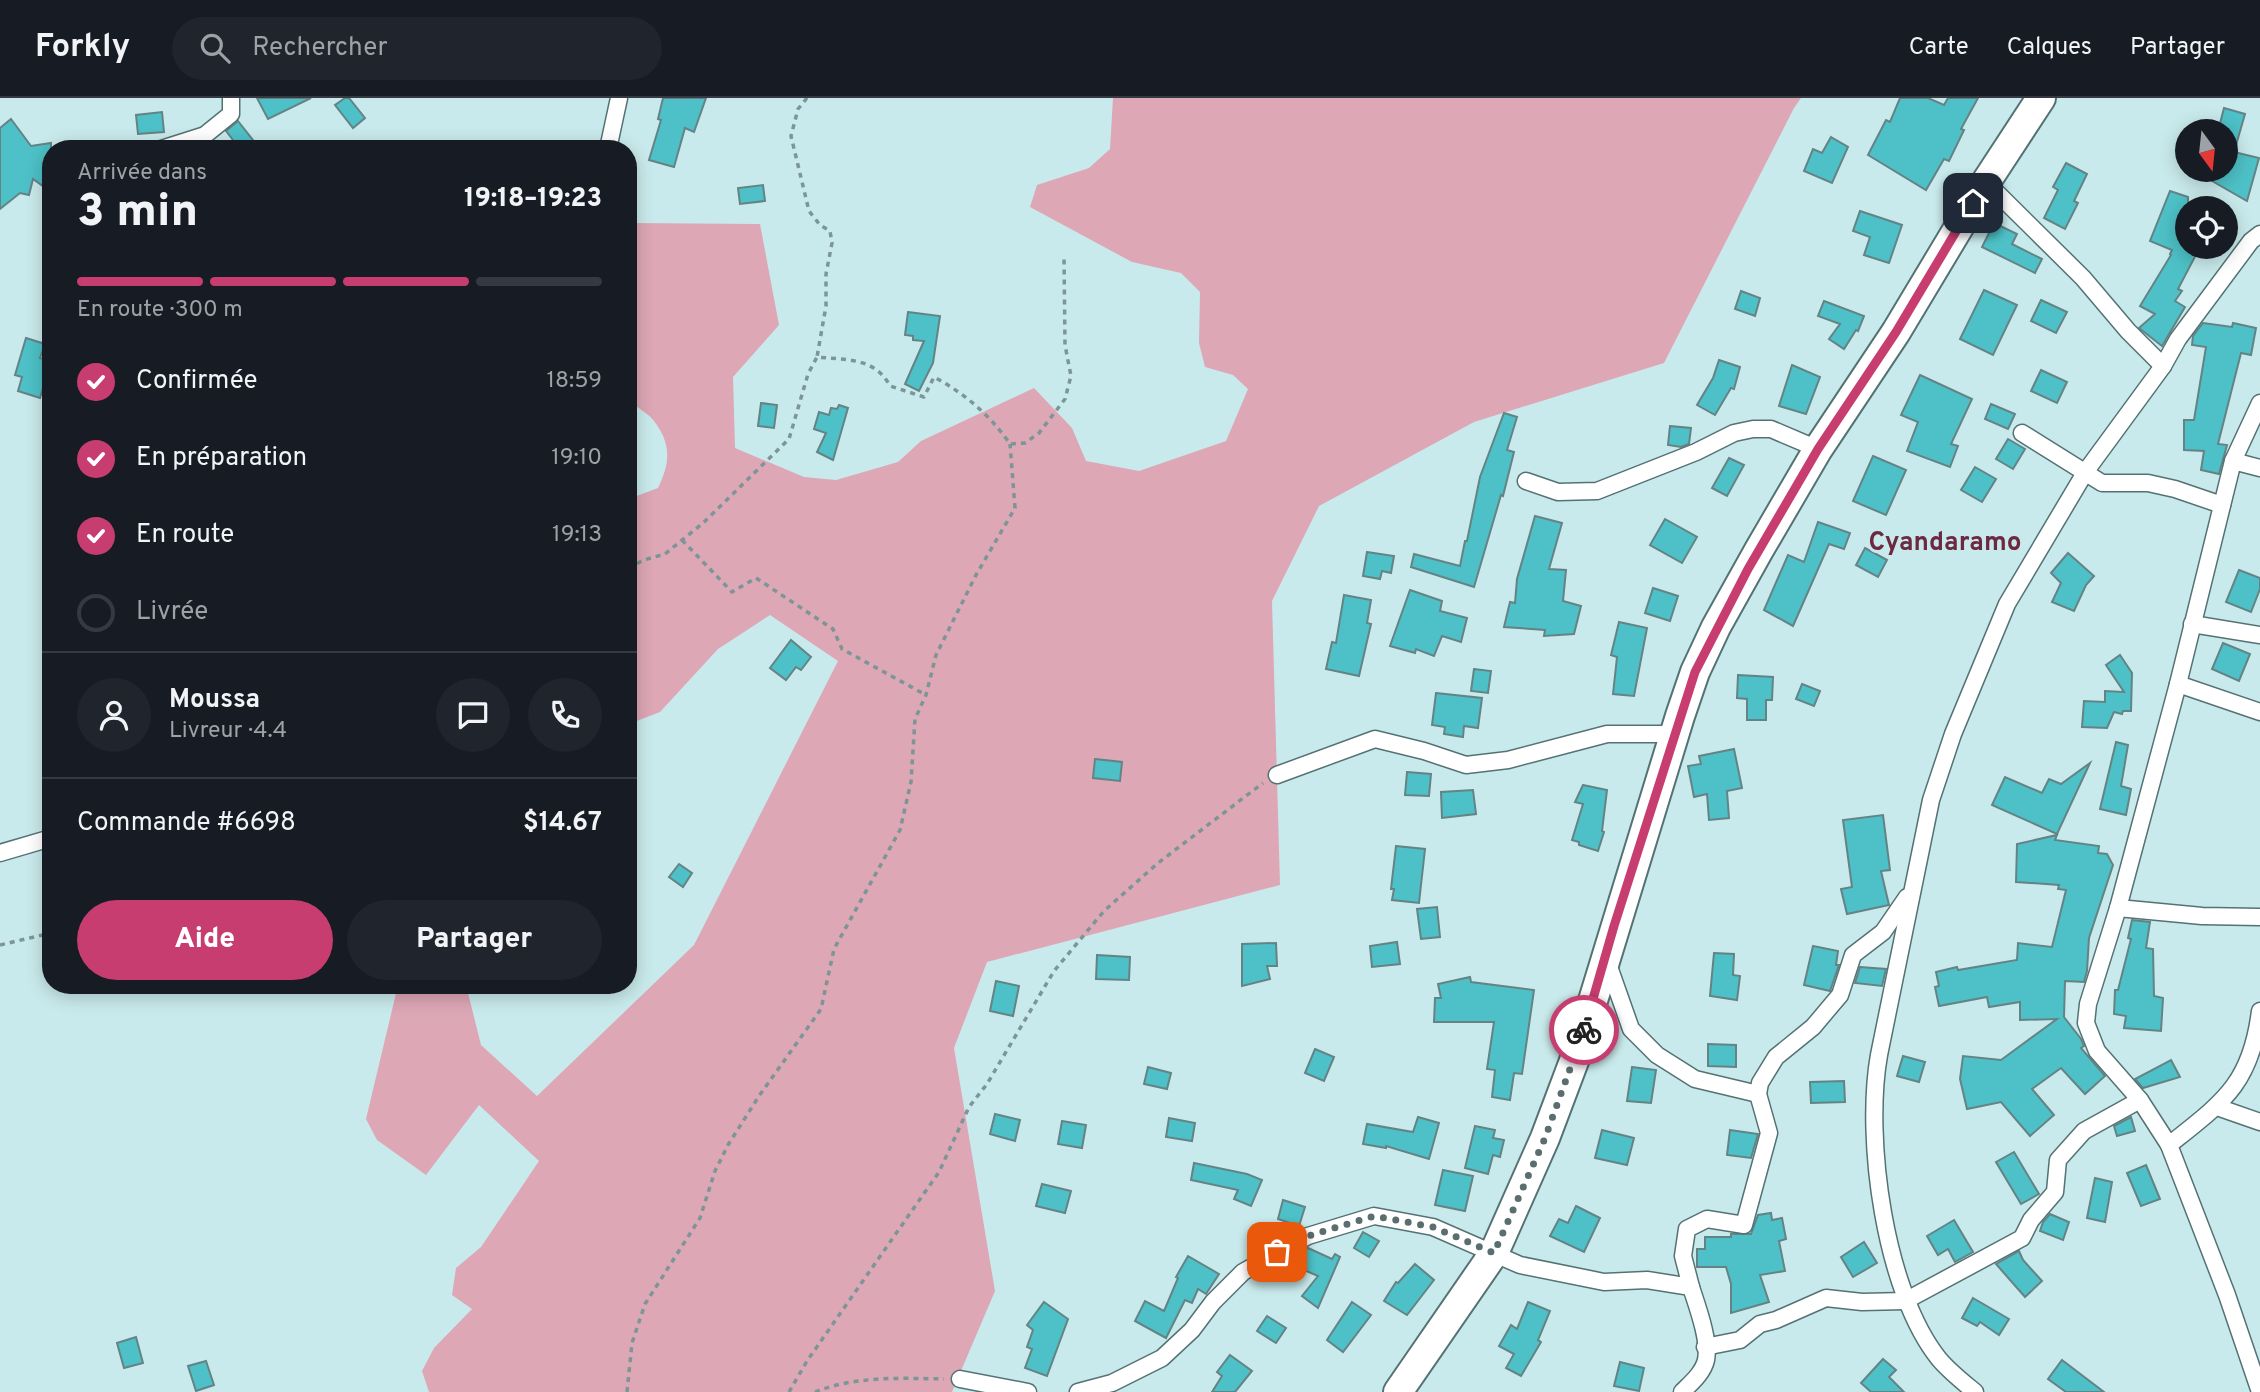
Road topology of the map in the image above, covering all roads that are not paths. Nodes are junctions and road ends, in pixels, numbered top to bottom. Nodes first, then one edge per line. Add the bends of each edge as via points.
1 (231, 98) edge
2 (619, 98) edge
3 (2041, 98) edge
4 (189, 140) edge
5 (610, 140) edge
6 (1986, 182) junction
7 (2260, 234) edge
8 (2163, 366) junction
9 (2260, 403) edge
10 (2022, 433) dead end
11 (1818, 449) junction
12 (2233, 461) junction
13 (2260, 468) edge
14 (2086, 471) junction
15 (1526, 481) dead end
16 (2222, 505) junction
17 (2192, 624) junction
18 (2260, 635) edge
19 (2178, 684) junction
20 (2260, 712) edge
21 (1674, 734) junction
22 (1277, 775) road end
23 (42, 841) edge
24 (0, 853) edge
25 (1913, 889) junction
26 (2118, 908) junction
27 (2260, 917) edge
28 (1605, 957) junction
29 (2260, 1011) edge
30 (1758, 1094) junction
31 (2140, 1100) junction
32 (2217, 1107) junction
33 (2260, 1122) edge
34 (2169, 1145) junction
35 (1494, 1253) junction
36 (1691, 1287) junction
37 (1905, 1301) junction
38 (1705, 1347) junction
39 (960, 1379) road end
40 (1028, 1392) edge
41 (1079, 1392) edge
42 (1398, 1392) edge
43 (1682, 1392) edge
44 (1975, 1392) edge
45 (2260, 1392) edge

1 - 4 street via 231,114 205,135
2 - 5 street
3 - 6 highway
6 - 8 street
6 - 11 highway via 1896,332
7 - 8 street via 2251,240
8 - 14 street
9 - 12 street
10 - 14 street
11 - 15 street via 1771,429 1754,429 1734,433 1597,491 1558,492
11 - 21 highway via 1716,627
12 - 13 street
12 - 16 street
14 - 16 street via 2102,483 2148,483
14 - 25 street via 2007,604 1953,734 1931,800
16 - 17 street
17 - 18 street
17 - 19 street
19 - 20 street
19 - 26 street
21 - 22 street via 1607,734 1508,760 1466,765 1375,739
21 - 28 highway
23 - 24 street
25 - 30 street via 1883,932 1853,955 1840,995 1813,1027 1776,1057
25 - 37 street via 1874,1082 1872,1113 1878,1181
26 - 27 street
26 - 31 street via 2086,1023 2097,1051
28 - 30 street via 1631,1029 1657,1055 1695,1079
28 - 35 highway via 1577,1054
29 - 32 street via 2247,1065
30 - 36 street via 1769,1133 1744,1225 1707,1219 1687,1229 1683,1255
31 - 34 street
31 - 37 street via 2084,1131 2058,1160 2055,1192 2022,1238
32 - 33 street
32 - 34 street
34 - 45 street
35 - 36 street via 1520,1265 1604,1282 1647,1280
35 - 41 street via 1433,1227 1374,1216 1335,1226 1291,1244 1243,1272 1161,1358 1112,1383
35 - 42 highway
36 - 38 street via 1703,1322
37 - 38 street via 1826,1298 1760,1324 1740,1340
37 - 44 street via 1939,1360
38 - 43 street via 1699,1375
39 - 40 street

